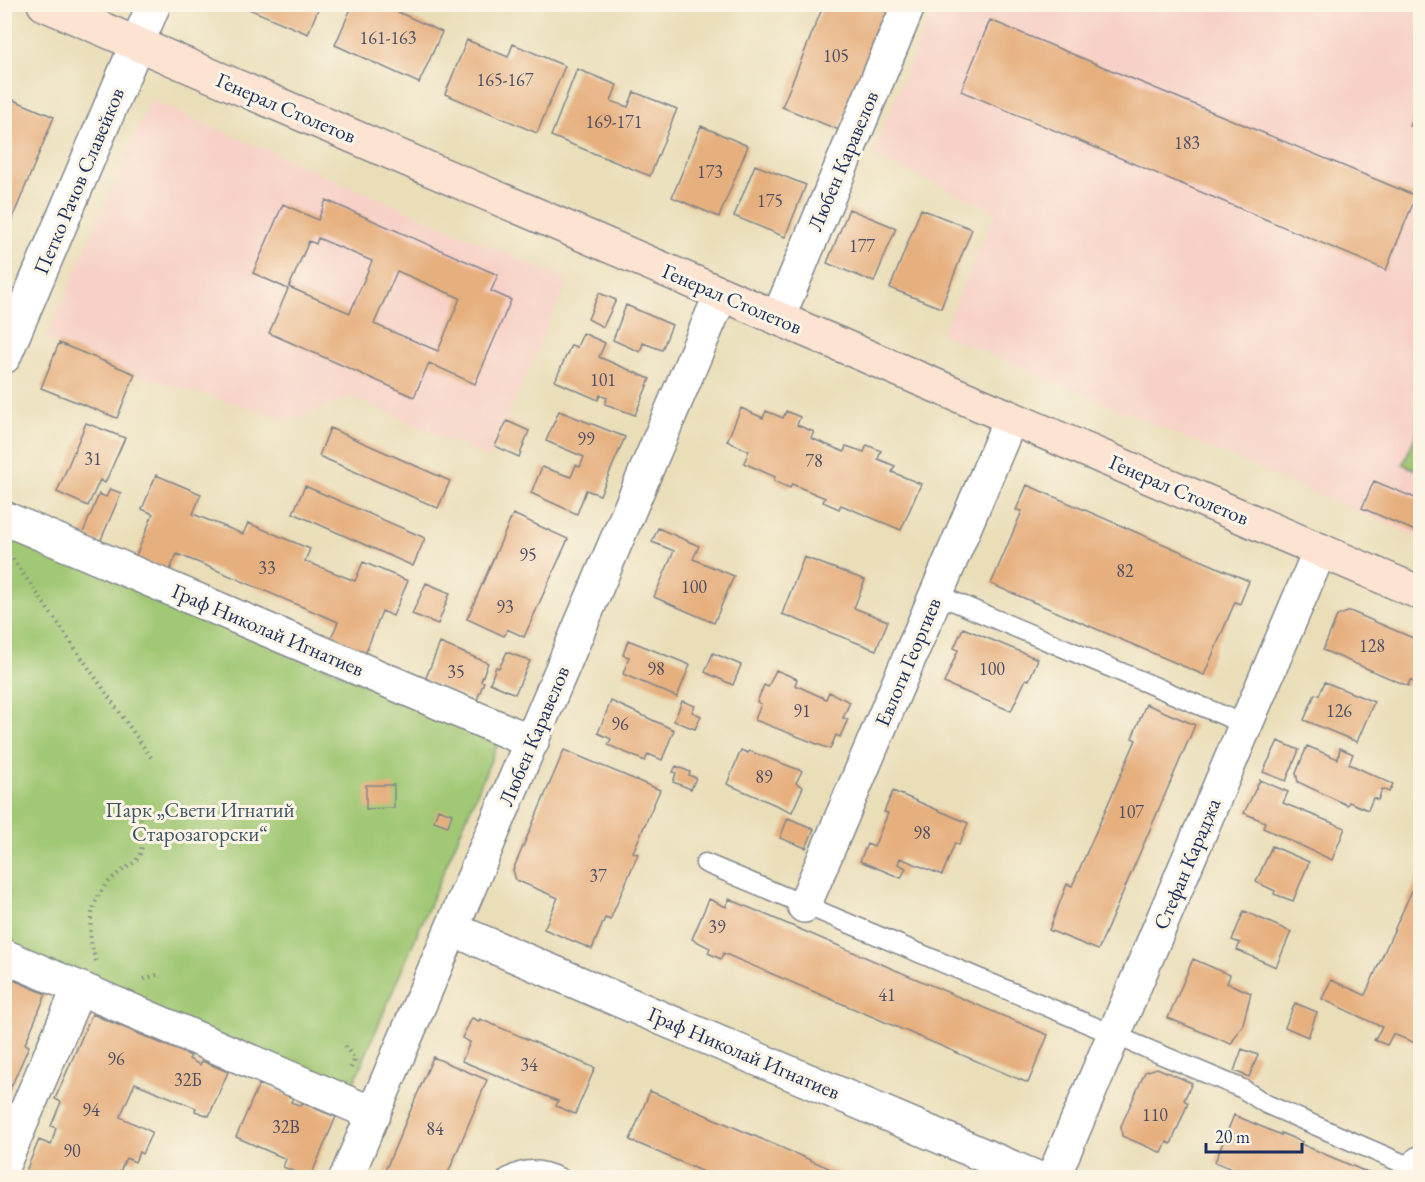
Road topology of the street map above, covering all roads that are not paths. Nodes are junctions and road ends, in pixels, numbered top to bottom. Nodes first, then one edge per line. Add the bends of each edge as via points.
1 (44, 4) edge
2 (154, 4) edge
3 (909, 4) edge
4 (137, 44) junction
5 (721, 294) junction
6 (778, 318) junction
7 (4, 357) edge
8 (1011, 418) junction
9 (4, 518) edge
10 (1320, 550) junction
11 (1420, 593) edge
12 (936, 594) junction
13 (1246, 725) junction
14 (532, 741) junction
15 (705, 863) dead end
16 (804, 906) junction
17 (452, 929) junction
18 (4, 956) edge
19 (89, 977) junction
20 (1114, 1035) junction
21 (374, 1114) junction
22 (4, 1163) edge
23 (1420, 1168) edge
24 (346, 1178) edge
25 (507, 1178) edge
26 (561, 1178) edge
27 (1037, 1178) edge
28 (1053, 1178) edge

1 - 4 street, Генерал Столетов
2 - 4 street, Петко Рачов Славейков
3 - 6 street, Любен Каравелов
4 - 5 street, Генерал Столетов
4 - 7 street, Петко Рачов Славейков
5 - 6 street, Генерал Столетов
5 - 14 street, Любен Каравелов
6 - 8 street, Генерал Столетов
8 - 10 street, Генерал Столетов
8 - 12 street, Евлоги Георгиев
9 - 14 street, Граф Николай Игнатиев
10 - 11 street, Генерал Столетов
10 - 13 street, Стефан Караджа
12 - 13 lane
12 - 16 street, Евлоги Георгиев
13 - 20 street, Стефан Караджа
14 - 17 street, Любен Каравелов
15 - 16 lane
16 - 20 lane
17 - 21 street, Любен Каравелов
17 - 27 street, Граф Николай Игнатиев
18 - 19 street
19 - 21 street
19 - 22 street
20 - 23 lane
20 - 28 street, Стефан Караджа
21 - 24 street, Любен Каравелов
25 - 26 lane via 531,1168

